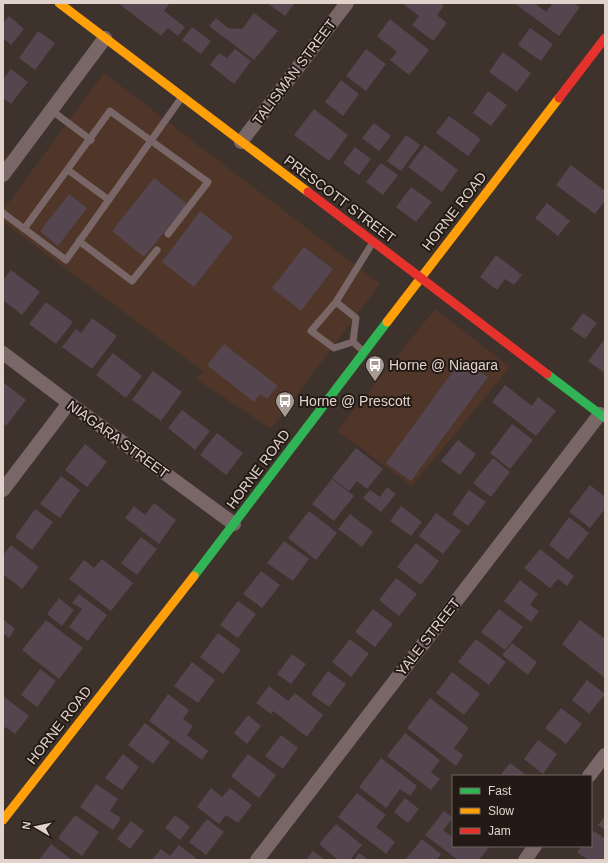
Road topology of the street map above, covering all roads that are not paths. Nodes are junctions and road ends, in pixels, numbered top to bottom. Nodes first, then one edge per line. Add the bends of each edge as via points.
1 (59, 3) edge
2 (347, 3) edge
3 (104, 38) junction
4 (605, 38) edge
5 (182, 97) junction
6 (51, 110) junction
7 (91, 140) junction
8 (151, 141) junction
9 (241, 142) junction
10 (68, 170) junction
11 (3, 175) edge
12 (109, 200) junction
13 (3, 213) edge
14 (24, 229) junction
15 (168, 234) dead end
16 (80, 241) junction
17 (373, 242) junction
18 (157, 250) dead end
19 (420, 278) junction
20 (336, 302) junction
21 (353, 342) junction
22 (364, 352) junction
23 (3, 353) edge
24 (69, 403) junction
25 (603, 416) edge
26 (3, 490) edge
27 (234, 524) junction
28 (605, 755) edge
29 (590, 775) edge
30 (3, 820) edge
31 (534, 847) edge
32 (257, 860) edge
33 (525, 860) edge

1 - 3 main road, PRESCOTT STREET
2 - 9 street, TALISMAN STREET
3 - 5 main road, PRESCOTT STREET
3 - 6 street
4 - 19 main road, HORNE ROAD
5 - 8 lane
5 - 9 main road, PRESCOTT STREET
6 - 7 lane
6 - 11 street
7 - 8 lane via 110,111
7 - 10 lane
8 - 12 lane
8 - 15 lane via 208,182
9 - 17 main road, PRESCOTT STREET
10 - 12 lane
10 - 14 lane
12 - 16 lane
13 - 14 lane
14 - 16 lane via 66,260
16 - 18 lane via 132,281
17 - 19 main road, PRESCOTT STREET
17 - 20 lane
19 - 22 main road, HORNE ROAD
19 - 25 main road, PRESCOTT STREET
20 - 21 lane via 356,318
20 - 21 lane via 311,331 334,348
21 - 22 lane
22 - 27 main road, HORNE ROAD
23 - 24 street, NIAGARA STREET
24 - 26 street
24 - 27 street, NIAGARA STREET
25 - 32 street, YALE STREET
27 - 30 main road, HORNE ROAD
28 - 29 street
31 - 33 street

